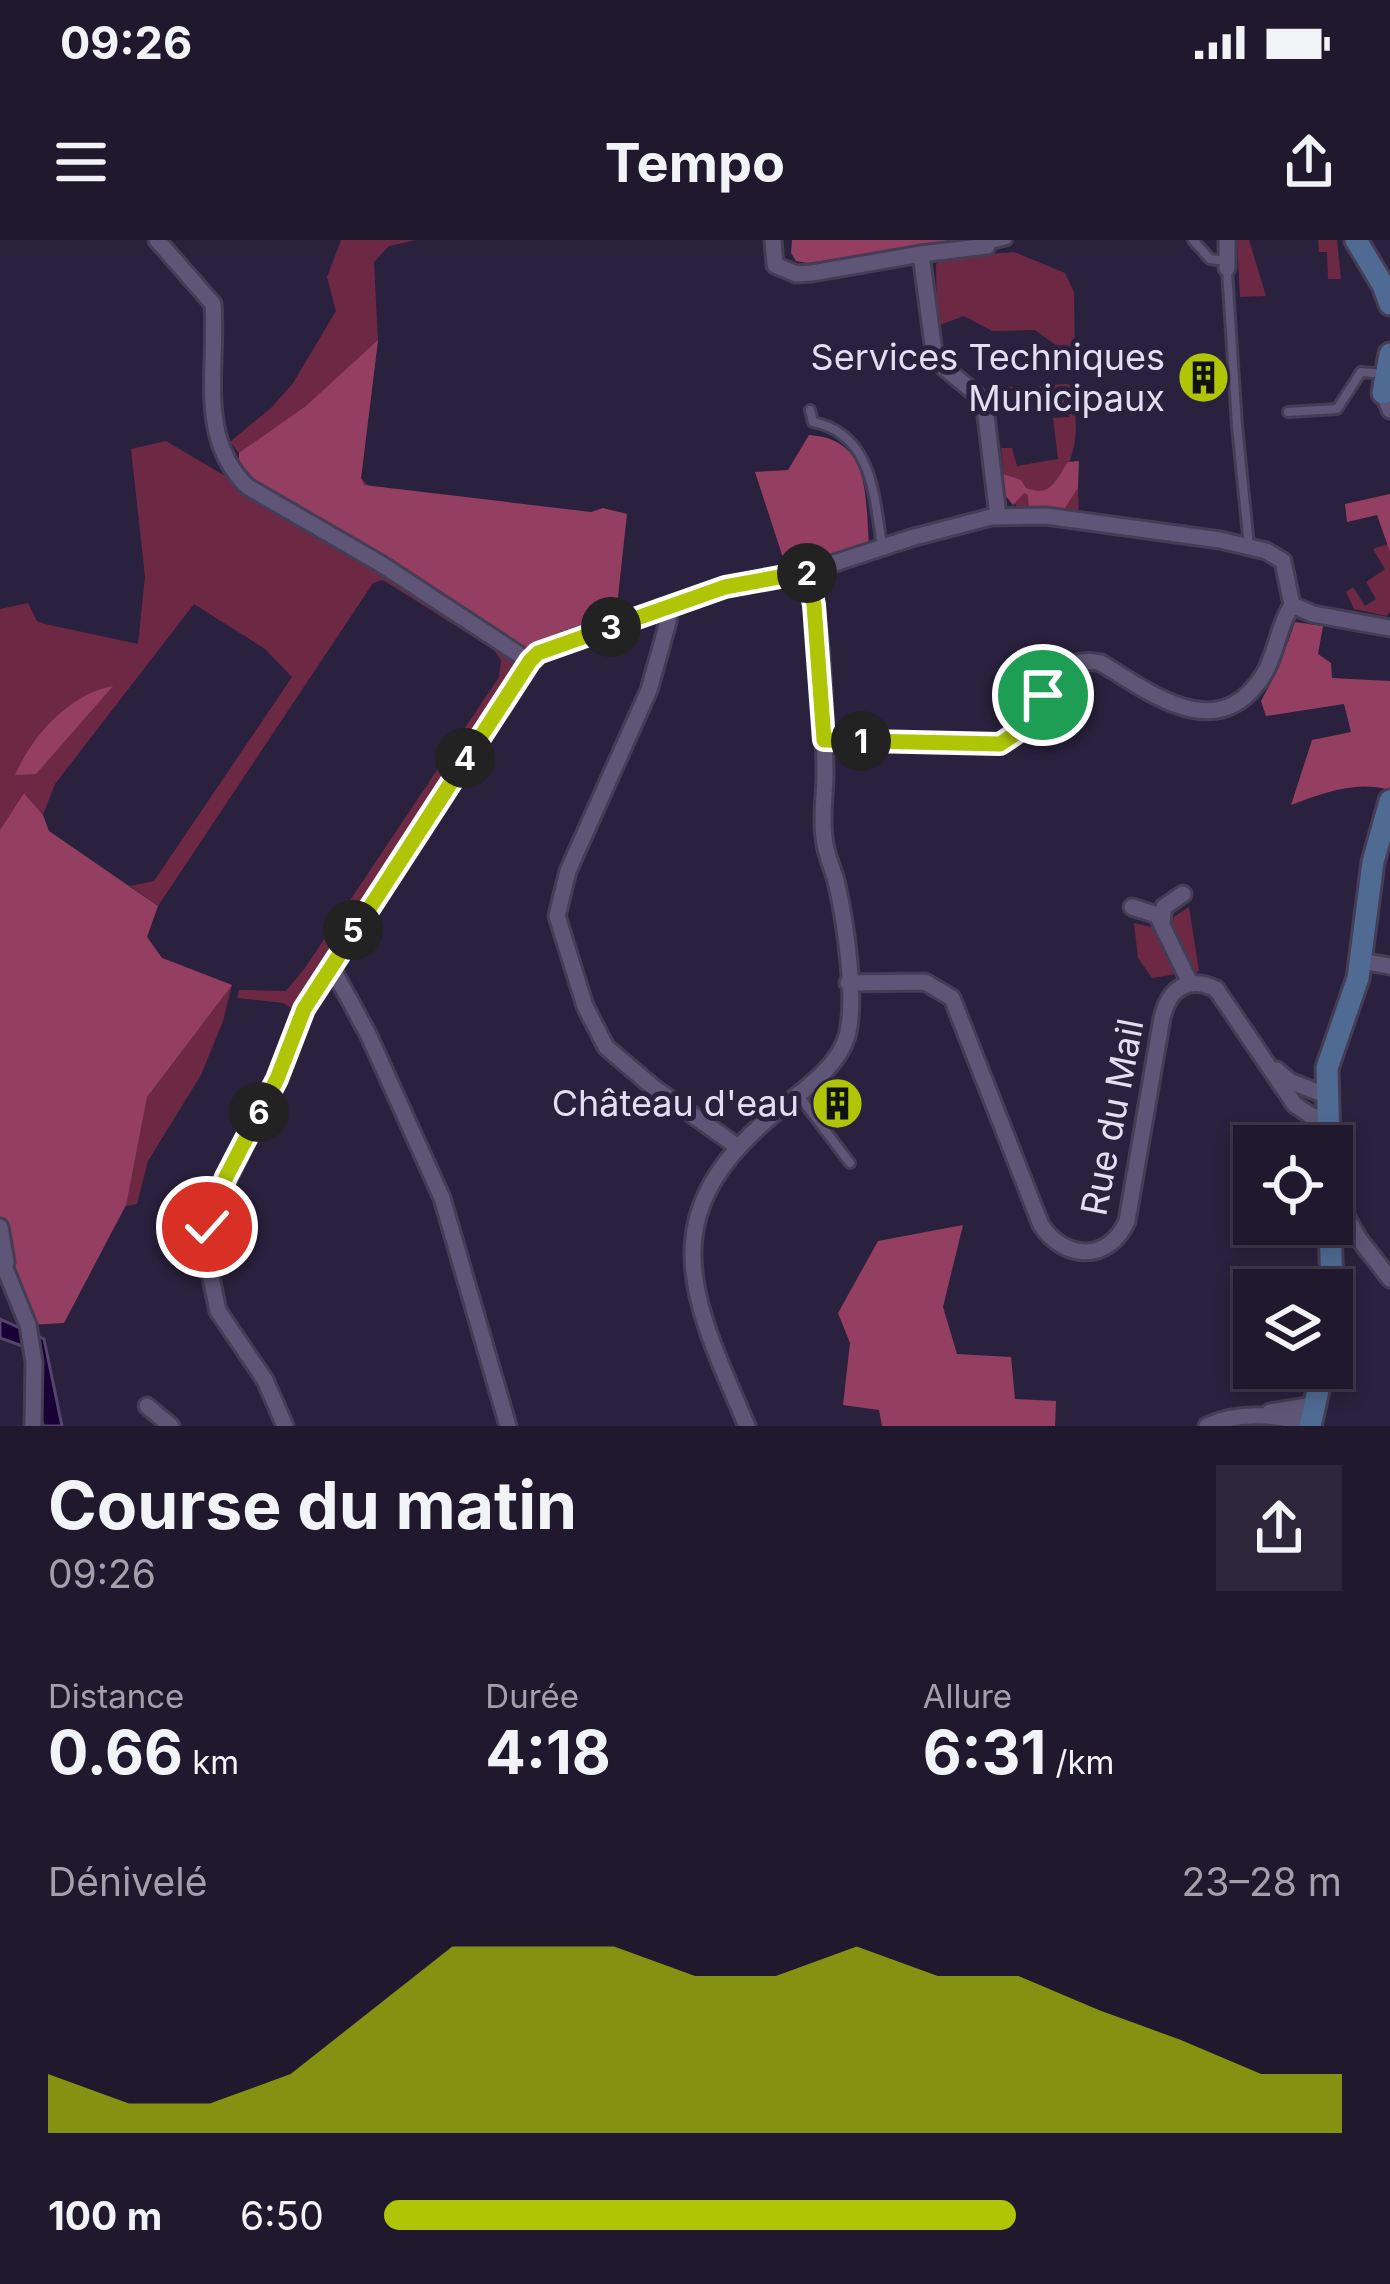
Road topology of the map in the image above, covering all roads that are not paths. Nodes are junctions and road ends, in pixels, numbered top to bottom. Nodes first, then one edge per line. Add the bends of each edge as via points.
1 (157, 240) edge
2 (773, 240) edge
3 (1007, 240) edge
4 (1193, 240) edge
5 (1228, 240) edge
6 (960, 245) edge
7 (987, 246) joint
8 (1362, 250) edge
9 (921, 254) junction
10 (1221, 263) junction
11 (1228, 290) junction
12 (1390, 304) edge
13 (1388, 383) edge
14 (810, 410) dead end
15 (1288, 412) dead end
16 (998, 517) junction
17 (1249, 546) junction
18 (882, 548) junction
19 (807, 572) junction
20 (1292, 604) junction
21 (669, 607) junction
22 (1390, 632) edge
23 (530, 661) junction
24 (824, 740) junction
25 (1390, 801) edge
26 (1183, 894) dead end
27 (1132, 907) dead end
28 (1162, 922) junction
29 (1360, 965) junction
30 (331, 966) junction
31 (1390, 966) edge
32 (848, 983) junction
33 (1190, 983) junction
34 (803, 1101) junction
35 (831, 1106) dead end
36 (1321, 1106) junction
37 (1322, 1125) edge
38 (738, 1147) junction
39 (850, 1163) dead end
40 (0, 1227) edge
41 (1353, 1228) edge
42 (0, 1256) edge
43 (1390, 1279) edge
44 (10, 1282) junction
45 (1318, 1389) edge
46 (147, 1406) dead end
47 (1311, 1419) edge
48 (33, 1426) edge
49 (171, 1426) edge
50 (285, 1426) edge
51 (508, 1426) edge
52 (747, 1426) edge
53 (1207, 1426) edge

1 - 23 street via 213,304 214,417 236,475
2 - 9 street via 775,265 796,274
3 - 7 lane
4 - 10 lane
5 - 10 street
6 - 7 street
6 - 9 street
8 - 12 street
9 - 16 street via 935,360 985,408
10 - 11 lane
10 - 11 lane
11 - 17 lane
13 - 15 lane via 1361,372 1337,409
14 - 18 lane via 813,422 854,444 869,468
16 - 17 street via 1069,519
16 - 18 street
17 - 20 street via 1283,561
18 - 19 street
19 - 21 street
19 - 24 street
20 - 22 street
20 - 24 street via 1266,671 1224,707 1177,707 1086,660 1063,668 1000,744
21 - 23 street
21 - 38 street via 649,690 568,872 557,916 606,1048
23 - 30 street
24 - 32 street via 823,833
25 - 29 street via 1372,862
26 - 28 street via 1165,907
27 - 28 street
28 - 33 street
29 - 31 street
29 - 36 street via 1325,1046
30 - 50 street via 226,1177 206,1240 221,1318 265,1380
30 - 51 street via 442,1198
32 - 33 street, Rue du Mail via 925,982 952,998 1041,1225 1063,1248 1083,1253 1112,1245 1127,1221 1166,1001
32 - 34 street via 845,1040
33 - 36 street via 1216,989 1270,1065
34 - 35 lane
34 - 38 street
34 - 39 lane
36 - 37 street
38 - 52 street via 704,1200 692,1266 716,1356
40 - 44 street
41 - 43 street
42 - 44 street
44 - 48 street via 34,1362
45 - 47 street
46 - 49 street
47 - 53 street via 1256,1416

